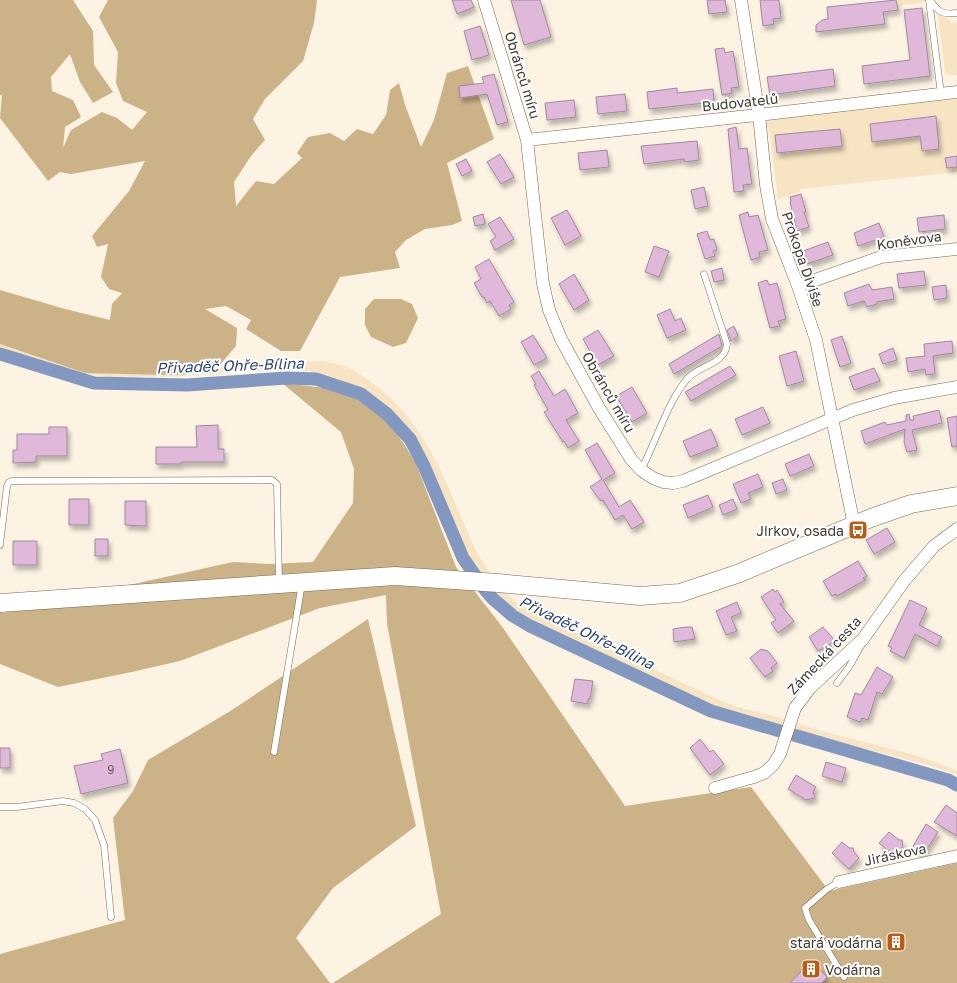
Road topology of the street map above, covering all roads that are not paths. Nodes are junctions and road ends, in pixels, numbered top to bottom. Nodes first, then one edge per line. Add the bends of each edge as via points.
1 (484, 0) edge
2 (740, 0) edge
3 (929, 0) edge
4 (957, 13) edge
5 (957, 92) edge
6 (941, 94) junction
7 (759, 115) junction
8 (527, 140) junction
9 (957, 249) edge
10 (704, 274) dead end
11 (798, 286) junction
12 (957, 387) edge
13 (831, 419) junction
14 (641, 470) junction
15 (957, 496) edge
16 (854, 525) junction
17 (957, 529) edge
18 (0, 545) edge
19 (302, 582) junction
20 (279, 584) junction
21 (0, 603) edge
22 (863, 639) junction
23 (837, 683) dead end
24 (274, 752) dead end
25 (715, 788) dead end
26 (0, 807) edge
27 (957, 856) edge
28 (839, 882) joint
29 (111, 917) dead end
30 (844, 977) dead end

1 - 8 street, Obránců míru
2 - 7 street, Prokopa Diviše
3 - 4 lane via 940,12
3 - 6 lane
5 - 6 street, Budovatelů
6 - 7 street, Budovatelů
7 - 8 street, Budovatelů
7 - 11 street, Prokopa Diviše via 772,219
8 - 14 street, Obránců míru via 549,310 565,347 599,408 631,459
9 - 11 street, Koněvova via 881,257
10 - 14 lane via 727,344 727,351 719,360 689,377 677,393
11 - 13 street, Prokopa Diviše via 816,340
12 - 13 street, Obránců míru via 894,398
13 - 14 street, Obránců míru via 683,481 663,482
13 - 16 street, Prokopa Diviše
15 - 16 street via 911,504
16 - 19 street via 737,574 680,593 640,596 395,576
17 - 22 street, Zámecká cesta via 934,546 904,580
18 - 20 lane via 7,486 12,481 272,480 277,484
19 - 20 street
19 - 24 lane
20 - 21 street
22 - 23 lane via 861,647
22 - 25 street, Zámecká cesta via 810,688 795,708 780,754 772,766 754,777
26 - 29 lane via 63,801 85,809 95,820 104,845
27 - 28 street, Jiráskova
28 - 30 lane via 805,908 809,920

